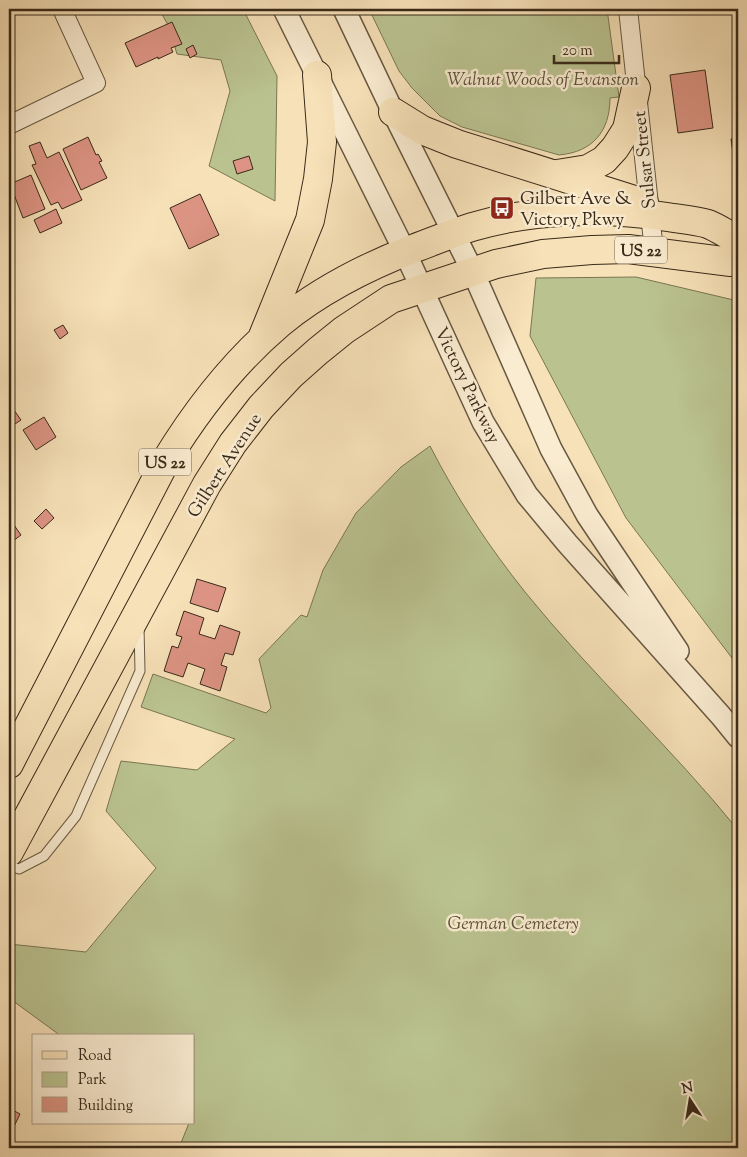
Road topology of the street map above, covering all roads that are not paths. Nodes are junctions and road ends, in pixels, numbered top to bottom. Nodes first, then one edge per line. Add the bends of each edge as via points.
1 (62, 9) edge
2 (284, 9) edge
3 (344, 9) edge
4 (628, 9) edge
5 (317, 75) junction
6 (636, 88) junction
7 (393, 112) junction
8 (9, 125) edge
9 (556, 174) junction
10 (650, 210) junction
11 (454, 234) junction
12 (738, 240) edge
13 (654, 251) junction
14 (405, 252) junction
15 (738, 261) edge
16 (474, 272) junction
17 (421, 289) junction
18 (262, 339) junction
19 (139, 610) junction
20 (721, 716) junction
21 (738, 737) edge
22 (11, 757) edge
23 (9, 852) edge
24 (9, 866) edge

1 - 8 street via 96,83
2 - 5 street, Victory Parkway
3 - 7 street, Victory Parkway
4 - 6 street, Sulsar Street
5 - 14 street, Victory Parkway
5 - 18 main road via 322,142 312,212
6 - 9 main road via 627,129 604,160 588,169
6 - 10 street, Sulsar Street
7 - 9 main road via 422,130 457,144
7 - 11 street, Victory Parkway
9 - 10 main road
10 - 11 main road, US 22 via 570,212 512,218
10 - 12 main road via 708,224
10 - 13 street, Sulsar Street
11 - 14 main road, US 22
11 - 16 street, Victory Parkway
13 - 15 main road, Gilbert Avenue / US 22
13 - 16 main road, Gilbert Avenue / US 22 via 628,249 542,254 513,259
14 - 17 street, Victory Parkway
14 - 18 main road, US 22 via 374,265 303,306
16 - 17 main road, Gilbert Avenue / US 22
16 - 20 street, Victory Parkway via 551,449 587,515
17 - 19 main road, Gilbert Avenue / US 22 via 391,300 344,330 291,375 261,407 207,484
17 - 20 street, Victory Parkway via 483,422 527,495
18 - 22 main road, US 22 via 186,427
19 - 23 main road, Gilbert Avenue / US 22
19 - 24 lane via 140,671 76,816 44,856 19,869
20 - 21 street, Victory Parkway

